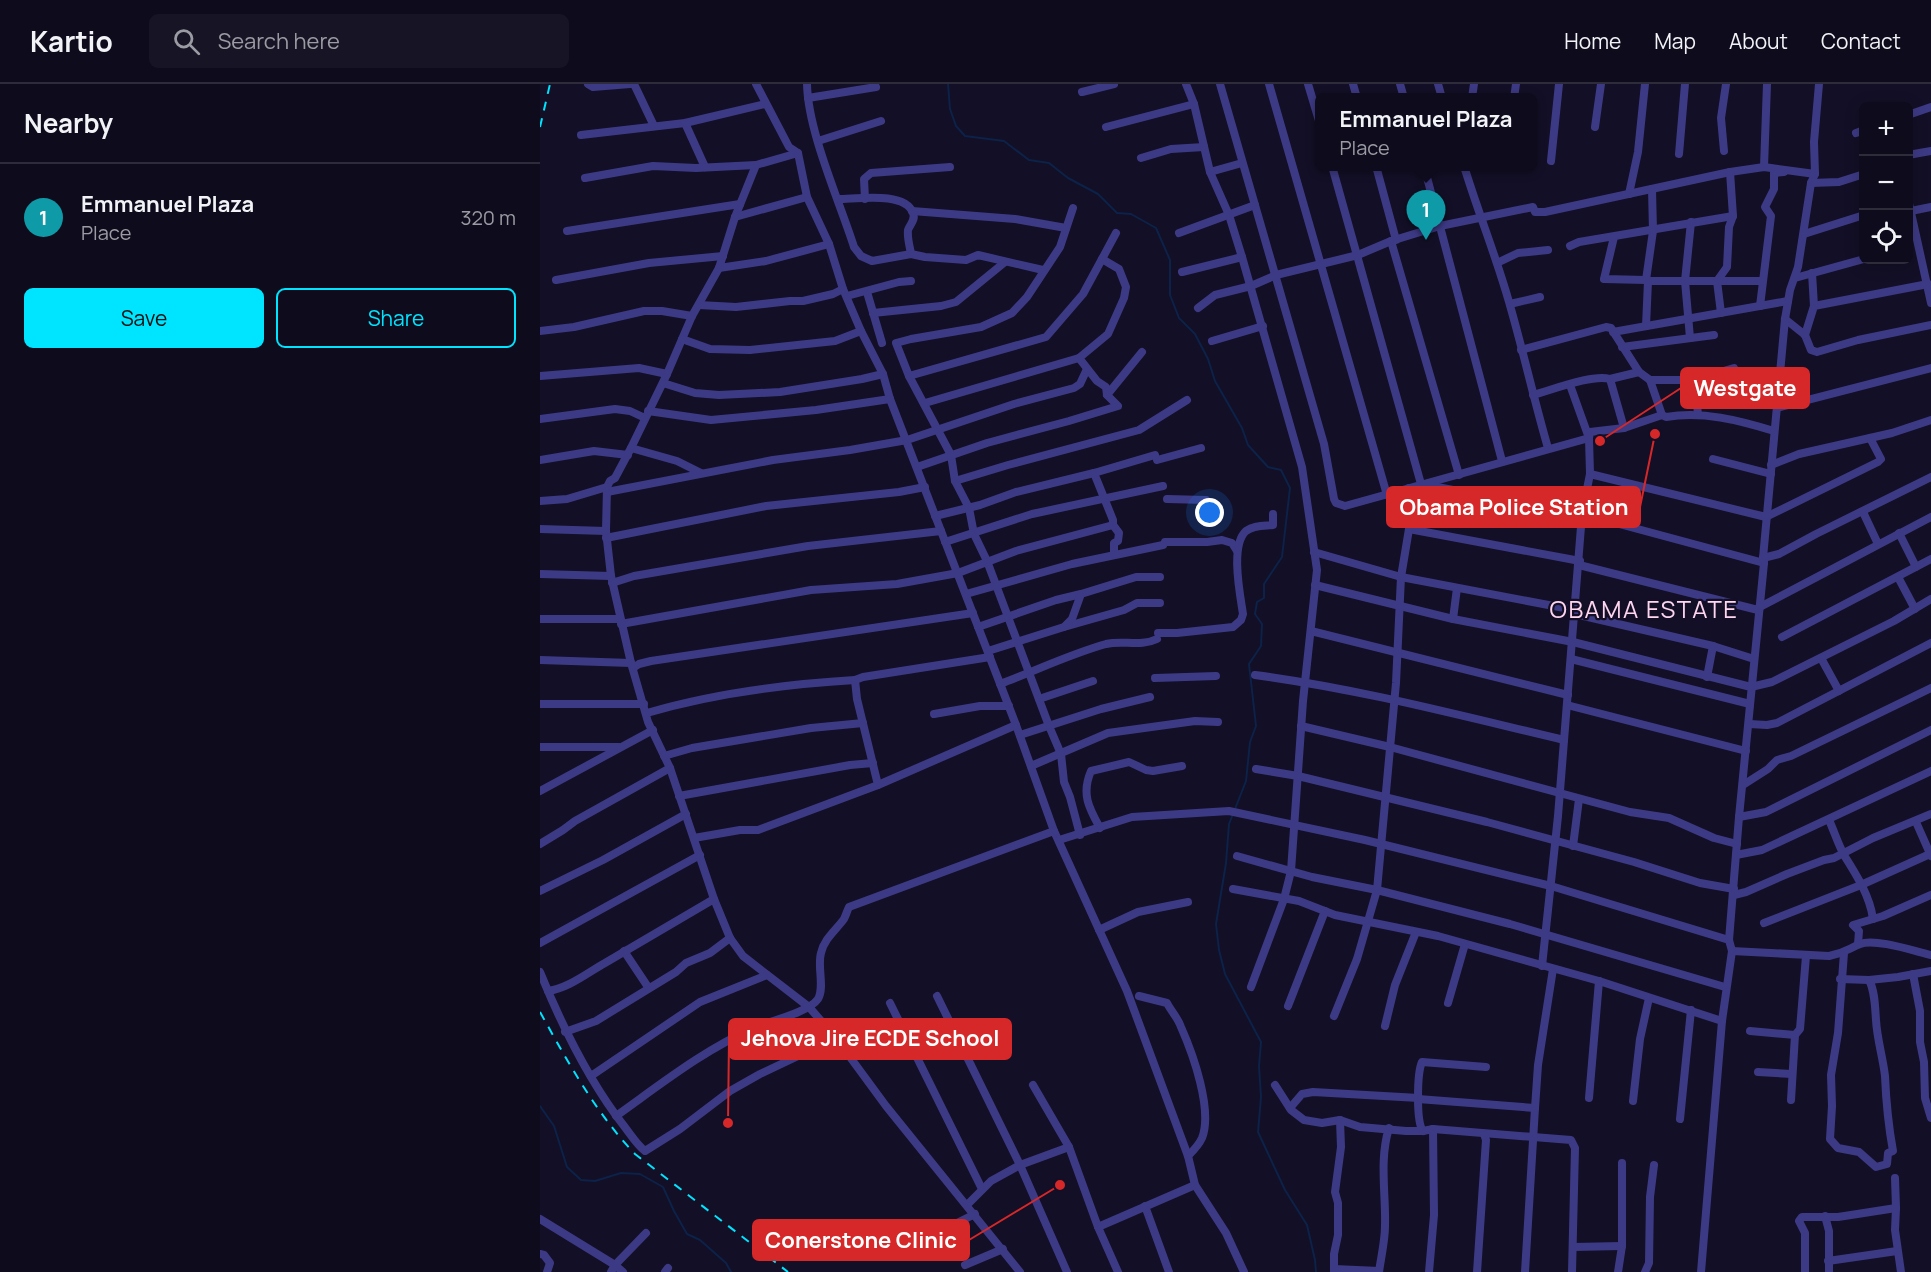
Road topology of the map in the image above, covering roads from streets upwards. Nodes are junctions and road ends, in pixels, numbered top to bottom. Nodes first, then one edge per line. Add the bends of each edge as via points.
1 (588, 84) edge
2 (632, 84) edge
3 (756, 84) edge
4 (807, 84) edge
5 (1114, 84) edge
6 (1186, 84) edge
7 (1220, 84) edge
8 (1269, 84) edge
9 (1308, 84) edge
10 (1559, 84) edge
11 (1601, 84) edge
12 (1645, 84) edge
13 (1684, 84) edge
14 (1726, 84) edge
15 (1767, 84) edge
16 (1822, 85) edge
17 (876, 87) dead end
18 (1082, 92) dead end
19 (808, 98) junction
20 (765, 104) junction
21 (1194, 104) junction
22 (1315, 107) edge
23 (1931, 107) edge
24 (1913, 113) edge
25 (881, 121) dead end
26 (684, 123) junction
27 (654, 126) junction
28 (1106, 127) dead end
29 (1595, 127) dead end
30 (581, 135) dead end
31 (818, 141) junction
32 (1204, 147) junction
33 (1724, 151) dead end
34 (1931, 151) edge
35 (798, 153) junction
36 (1679, 154) dead end
37 (1913, 154) edge
38 (1141, 158) dead end
39 (1551, 161) dead end
40 (1242, 163) junction
41 (756, 165) junction
42 (705, 167) junction
43 (950, 167) dead end
44 (1764, 167) junction
45 (1333, 171) edge
46 (1377, 171) edge
47 (1425, 171) edge
48 (1466, 171) edge
49 (1798, 171) junction
50 (1210, 172) junction
51 (1730, 172) junction
52 (1815, 174) junction
53 (1859, 175) edge
54 (585, 178) dead end
55 (1811, 183) junction
56 (1652, 189) junction
57 (1629, 194) junction
58 (807, 197) junction
59 (865, 199) junction
60 (838, 200) junction
61 (740, 204) junction
62 (1913, 204) edge
63 (1255, 205) junction
64 (1931, 207) edge
65 (1073, 208) dead end
66 (1911, 210) edge
67 (912, 211) junction
68 (1229, 215) junction
69 (1733, 216) junction
70 (1859, 216) edge
71 (735, 217) junction
72 (1480, 217) junction
73 (1691, 222) junction
74 (1440, 226) junction
75 (1066, 228) junction
76 (567, 231) dead end
77 (1653, 231) junction
78 (1116, 233) dead end
79 (1179, 233) dead end
80 (1804, 234) junction
81 (1614, 237) junction
82 (1394, 240) junction
83 (829, 244) junction
84 (1918, 244) junction
85 (1570, 246) dead end
86 (1913, 246) edge
87 (1548, 250) dead end
88 (911, 254) junction
89 (1358, 255) junction
90 (723, 256) junction
91 (1242, 257) junction
92 (1102, 259) junction
93 (1859, 260) edge
94 (1005, 262) junction
95 (1927, 262) edge
96 (1497, 263) junction
97 (1321, 264) junction
98 (719, 267) junction
99 (1043, 270) junction
100 (1182, 272) dead end
101 (1812, 273) junction
102 (1276, 274) junction
103 (1796, 278) junction
104 (555, 280) dead end
105 (1647, 280) junction
106 (1685, 280) junction
107 (911, 281) dead end
108 (1717, 281) junction
109 (1762, 281) junction
110 (1928, 284) junction
111 (1251, 286) junction
112 (867, 292) junction
113 (845, 293) junction
114 (1540, 297) dead end
115 (1788, 301) junction
116 (1931, 303) edge
117 (1510, 304) junction
118 (699, 305) junction
119 (1760, 306) junction
120 (1814, 306) junction
121 (1198, 308) dead end
122 (873, 313) junction
123 (1721, 313) junction
124 (692, 316) junction
125 (1688, 319) junction
126 (1785, 319) junction
127 (1931, 325) edge
128 (1263, 326) junction
129 (1646, 326) junction
130 (540, 331) edge
131 (1613, 333) junction
132 (863, 335) junction
133 (1714, 335) dead end
134 (1805, 335) junction
135 (1690, 338) junction
136 (682, 339) junction
137 (1212, 341) dead end
138 (882, 343) junction
139 (896, 343) junction
140 (1622, 347) junction
141 (1521, 350) junction
142 (1142, 352) dead end
143 (1079, 358) junction
144 (1734, 368) dead end
145 (1931, 368) edge
146 (1087, 369) junction
147 (1639, 372) junction
148 (667, 374) junction
149 (883, 374) junction
150 (540, 376) edge
151 (909, 376) junction
152 (1610, 379) junction
153 (1650, 380) junction
154 (1695, 382) junction
155 (663, 383) junction
156 (1570, 385) junction
157 (1107, 395) junction
158 (1533, 395) junction
159 (890, 399) junction
160 (1187, 400) dead end
161 (925, 404) junction
162 (1777, 408) junction
163 (647, 414) junction
164 (1662, 415) junction
165 (1698, 415) junction
166 (540, 419) edge
167 (1931, 420) edge
168 (1624, 428) junction
169 (939, 430) junction
170 (1774, 431) junction
171 (1589, 438) junction
172 (1870, 438) junction
173 (907, 440) junction
174 (1202, 448) dead end
175 (1548, 448) junction
176 (629, 452) junction
177 (951, 456) junction
178 (1713, 459) dead end
179 (540, 460) edge
180 (1502, 461) junction
181 (917, 467) junction
182 (1771, 470) junction
183 (1094, 473) junction
184 (701, 474) junction
185 (1590, 474) junction
186 (1459, 475) junction
187 (1931, 477) edge
188 (955, 481) junction
189 (1421, 484) junction
190 (1163, 486) dead end
191 (925, 487) junction
192 (1409, 488) junction
193 (607, 489) junction
194 (1388, 495) junction
195 (1104, 498) junction
196 (1167, 499) dead end
197 (1206, 500) dead end
198 (540, 501) edge
199 (969, 508) junction
200 (1863, 512) junction
201 (1274, 514) dead end
202 (1582, 514) junction
203 (935, 516) junction
204 (1766, 517) junction
205 (1931, 517) edge
206 (1113, 525) junction
207 (540, 529) edge
208 (1409, 529) junction
209 (941, 531) junction
210 (1899, 533) junction
211 (606, 534) junction
212 (974, 534) junction
213 (945, 542) junction
214 (1878, 544) junction
215 (1237, 552) junction
216 (1314, 552) junction
217 (1114, 554) junction
218 (1931, 559) edge
219 (1764, 560) junction
220 (987, 561) junction
221 (1579, 563) junction
222 (1916, 567) junction
223 (958, 573) junction
224 (540, 574) edge
225 (1160, 577) dead end
226 (1401, 577) junction
227 (1898, 577) junction
228 (611, 579) junction
229 (1315, 585) junction
230 (997, 586) junction
231 (1457, 588) junction
232 (966, 594) junction
233 (1081, 594) junction
234 (1931, 599) edge
235 (1160, 603) dead end
236 (1400, 607) junction
237 (1758, 609) junction
238 (1915, 609) junction
239 (1575, 612) junction
240 (973, 613) junction
241 (1008, 617) junction
242 (540, 619) edge
243 (1453, 620) junction
244 (620, 622) junction
245 (978, 627) junction
246 (1064, 627) junction
247 (1311, 631) junction
248 (1782, 637) dead end
249 (1573, 642) junction
250 (1017, 643) junction
251 (1931, 643) edge
252 (1713, 645) junction
253 (989, 654) junction
254 (1397, 654) junction
255 (1821, 658) junction
256 (1572, 659) junction
257 (1754, 659) junction
258 (540, 660) edge
259 (632, 665) junction
260 (1029, 673) junction
261 (1255, 675) dead end
262 (1216, 676) dead end
263 (1707, 677) junction
264 (1155, 678) dead end
265 (855, 680) junction
266 (1093, 681) dead end
267 (1304, 682) junction
268 (1000, 684) junction
269 (1751, 687) junction
270 (1931, 688) edge
271 (1839, 691) junction
272 (1568, 694) junction
273 (1150, 697) dead end
274 (1039, 699) junction
275 (1394, 700) junction
276 (540, 704) edge
277 (1750, 704) junction
278 (1567, 705) junction
279 (1009, 706) junction
280 (645, 709) junction
281 (934, 714) dead end
282 (1218, 722) dead end
283 (863, 723) junction
284 (1749, 724) junction
285 (1016, 725) junction
286 (1049, 726) junction
287 (1301, 726) junction
288 (653, 730) junction
289 (1931, 730) edge
290 (1020, 735) junction
291 (1564, 740) junction
292 (540, 747) edge
293 (619, 747) junction
294 (1390, 747) junction
295 (1746, 751) junction
296 (1061, 754) junction
297 (664, 756) junction
298 (873, 763) junction
299 (1031, 766) junction
300 (1182, 766) dead end
301 (670, 768) junction
302 (1256, 769) dead end
303 (1931, 771) edge
304 (1298, 776) junction
305 (878, 785) junction
306 (1743, 785) junction
307 (540, 791) edge
308 (1560, 793) junction
309 (679, 796) junction
310 (1384, 797) junction
311 (1579, 799) junction
312 (686, 814) junction
313 (1931, 814) edge
314 (1739, 817) junction
315 (1829, 820) junction
316 (1916, 822) junction
317 (1295, 824) junction
318 (1100, 828) junction
319 (1054, 831) junction
320 (1080, 835) junction
321 (694, 838) junction
322 (1059, 840) junction
323 (1555, 841) junction
324 (540, 844) edge
325 (1381, 844) junction
326 (1737, 844) junction
327 (1573, 846) junction
328 (1844, 854) junction
329 (700, 855) junction
330 (1736, 855) junction
331 (1930, 855) edge
332 (1238, 856) dead end
333 (1292, 871) junction
334 (1861, 885) junction
335 (1551, 886) junction
336 (1233, 890) dead end
337 (1377, 890) junction
338 (540, 891) edge
339 (1734, 892) junction
340 (1931, 895) edge
341 (714, 899) junction
342 (1284, 899) junction
343 (1188, 902) dead end
344 (1325, 911) junction
345 (1873, 919) junction
346 (1368, 922) junction
347 (1764, 923) dead end
348 (1100, 930) junction
349 (1416, 932) junction
350 (1546, 935) junction
351 (730, 939) junction
352 (1729, 940) junction
353 (540, 943) edge
354 (1465, 944) junction
355 (1858, 944) junction
356 (624, 951) junction
357 (1732, 951) junction
358 (1844, 953) junction
359 (1931, 955) edge
360 (1806, 956) junction
361 (1542, 966) junction
362 (1553, 969) junction
363 (1931, 971) edge
364 (540, 972) edge
365 (767, 975) junction
366 (1913, 975) junction
367 (1840, 979) junction
368 (1869, 980) junction
369 (1599, 981) junction
370 (648, 987) junction
371 (1251, 987) dead end
372 (1725, 987) junction
373 (548, 991) junction
374 (937, 996) dead end
375 (1138, 996) dead end
376 (1649, 998) junction
377 (890, 1003) dead end
378 (1448, 1003) dead end
379 (1288, 1006) dead end
380 (809, 1007) junction
381 (1691, 1010) junction
382 (1334, 1016) dead end
383 (1722, 1021) junction
384 (1385, 1026) dead end
385 (1750, 1031) dead end
386 (565, 1032) junction
387 (1795, 1035) junction
388 (837, 1038) junction
389 (1486, 1067) dead end
390 (1758, 1072) dead end
391 (1792, 1074) junction
392 (591, 1076) junction
393 (1033, 1085) dead end
394 (1275, 1086) dead end
395 (1419, 1098) junction
396 (1589, 1098) dead end
397 (1791, 1100) dead end
398 (1633, 1101) dead end
399 (1290, 1108) junction
400 (1534, 1108) junction
401 (616, 1116) junction
402 (1931, 1118) edge
403 (1680, 1119) dead end
404 (1340, 1120) junction
405 (1389, 1128) junction
406 (1433, 1129) junction
407 (1423, 1131) junction
408 (1484, 1134) junction
409 (1532, 1137) junction
410 (1069, 1147) junction
411 (1188, 1156) junction
412 (1622, 1163) dead end
413 (1654, 1165) dead end
414 (1020, 1166) junction
415 (1895, 1178) dead end
416 (1195, 1185) junction
417 (982, 1189) junction
418 (967, 1205) junction
419 (1145, 1206) junction
420 (1896, 1208) junction
421 (975, 1214) junction
422 (1825, 1216) junction
423 (540, 1219) edge
424 (1098, 1227) junction
425 (646, 1233) dead end
426 (1573, 1246) junction
427 (1622, 1246) junction
428 (1003, 1249) junction
429 (1897, 1251) junction
430 (540, 1254) edge
431 (895, 1254) dead end
432 (1828, 1261) junction
433 (965, 1264) dead end
434 (613, 1268) edge
435 (1334, 1270) edge
436 (547, 1272) edge
437 (623, 1272) edge
438 (1020, 1272) edge
439 (1067, 1272) edge
440 (1118, 1272) edge
441 (1169, 1272) edge
442 (1244, 1272) edge
443 (1379, 1272) edge
444 (1429, 1272) edge
445 (1477, 1272) edge
446 (1525, 1272) edge
447 (1572, 1272) edge
448 (1618, 1272) edge
449 (1645, 1272) edge
450 (1651, 1272) edge
451 (1701, 1272) edge
452 (1805, 1272) edge
453 (1829, 1272) edge
454 (1901, 1272) edge

1 - 2 street
2 - 27 street
3 - 20 street
4 - 19 street
5 - 18 street
6 - 21 street
7 - 40 street
8 - 97 street
9 - 22 street
10 - 39 street
11 - 29 street
12 - 57 street
13 - 36 street
14 - 33 street via 1721,118
15 - 44 street
16 - 52 street via 1814,142
17 - 19 street
19 - 31 street
20 - 26 street
20 - 35 street via 789,147
21 - 28 street
21 - 32 street
23 - 24 street
25 - 31 street
26 - 27 street
26 - 42 street
27 - 30 street
31 - 60 street
32 - 38 street via 1171,149
32 - 50 street
34 - 37 street
35 - 41 street
35 - 58 street
40 - 50 street
40 - 63 street
41 - 42 street
41 - 61 street
42 - 54 street via 652,166
43 - 59 street via 871,173 864,179
44 - 49 street
44 - 51 street
45 - 89 street
46 - 82 street
47 - 74 street
48 - 72 street
49 - 52 street
49 - 109 street via 1774,173 1774,189 1765,207 1771,216
50 - 68 street
51 - 56 street
51 - 69 street
52 - 55 street
53 - 55 street via 1839,182
55 - 80 street
56 - 57 street
56 - 77 street
57 - 72 street via 1545,212 1535,212 1533,207
58 - 71 street
58 - 83 street
59 - 60 street
59 - 67 street via 899,200
60 - 88 street via 854,247 861,256 873,261
61 - 71 street
61 - 76 street
62 - 64 street
63 - 68 street
63 - 102 street
65 - 75 street
66 - 84 street
67 - 75 street via 1015,219
67 - 88 street via 914,221 908,233
68 - 79 street
68 - 91 street
69 - 73 street
69 - 108 street via 1727,267
70 - 80 street
71 - 90 street
72 - 74 street
72 - 96 street
73 - 77 street
73 - 106 street
74 - 82 street
74 - 180 street
75 - 99 street via 1060,247
77 - 81 street
77 - 105 street
78 - 92 street
80 - 103 street
81 - 85 street
81 - 105 street via 1604,279
82 - 89 street
82 - 186 street
83 - 98 street via 766,261
83 - 113 street
84 - 86 street
84 - 95 street
87 - 96 street via 1518,253
88 - 94 street via 966,260 978,255
89 - 97 street
89 - 189 street
90 - 98 street
90 - 104 street via 649,263
91 - 100 street
91 - 111 street
92 - 143 street via 1119,269 1126,287 1124,298 1108,334
92 - 151 street via 1083,294 1046,337
93 - 101 street
94 - 99 street
94 - 122 street via 956,302
95 - 110 street
96 - 117 street
97 - 102 street
97 - 194 street
98 - 118 street
99 - 139 street via 1027,297 999,320
101 - 103 street
101 - 120 street
102 - 111 street
102 - 194 street via 1324,444 1334,499 1345,506
103 - 115 street
105 - 106 street
105 - 129 street
106 - 108 street
106 - 125 street
107 - 112 street
108 - 109 street
108 - 123 street
109 - 119 street
110 - 116 street
110 - 120 street
111 - 121 street via 1215,295
111 - 128 street
112 - 113 street
112 - 122 street
113 - 118 street via 736,307
113 - 132 street
114 - 117 street
115 - 119 street
115 - 126 street
117 - 141 street
118 - 124 street
119 - 123 street
120 - 134 street
122 - 138 street
123 - 125 street
124 - 130 street via 644,311
124 - 136 street
125 - 129 street
125 - 135 street
126 - 134 street
126 - 162 street
127 - 134 street via 1821,352 1811,350
128 - 137 street
128 - 216 street via 1302,467
129 - 131 street
131 - 140 street
131 - 141 street via 1606,327
132 - 136 street via 750,350 710,349
132 - 138 street
132 - 149 street
133 - 135 street
135 - 140 street
136 - 148 street
138 - 139 street
139 - 151 street
140 - 147 street
141 - 158 street
142 - 157 street
143 - 146 street
143 - 161 street
144 - 154 street
145 - 162 street
146 - 157 street via 1106,387
146 - 169 street via 1074,388
147 - 152 street
147 - 153 street
148 - 150 street via 639,368
148 - 155 street
149 - 155 street via 780,392 719,395 695,393
149 - 159 street
151 - 161 street
152 - 156 street via 1603,377
152 - 168 street
153 - 154 street
153 - 164 street
154 - 165 street
155 - 163 street
156 - 158 street
156 - 171 street
157 - 177 street via 1118,406
158 - 175 street
159 - 163 street via 711,420
159 - 173 street
160 - 188 street via 1139,430
161 - 169 street
162 - 170 street
163 - 166 street via 615,409
163 - 176 street
164 - 165 street
164 - 168 street
165 - 170 street via 1732,419
167 - 172 street
168 - 171 street via 1590,432
169 - 173 street
169 - 177 street
170 - 182 street
171 - 175 street
171 - 185 street
172 - 182 street via 1799,454
172 - 204 street via 1881,459 1878,462
173 - 181 street
173 - 184 street
174 - 183 street
175 - 180 street
176 - 179 street via 594,451
176 - 184 street via 677,461
176 - 193 street
177 - 181 street
177 - 188 street
178 - 182 street
180 - 186 street
181 - 191 street
182 - 204 street
183 - 195 street
183 - 199 street
184 - 193 street
185 - 202 street
185 - 204 street
186 - 189 street
187 - 200 street
188 - 199 street
189 - 192 street
189 - 202 street
190 - 195 street
191 - 203 street
191 - 211 street via 766,506
192 - 194 street
192 - 208 street
193 - 198 street
193 - 211 street
195 - 206 street
195 - 212 street via 1032,514
196 - 197 street
199 - 203 street
199 - 212 street
200 - 214 street
200 - 219 street
201 - 215 street via 1273,525 1247,530
202 - 219 street
202 - 221 street
203 - 209 street
204 - 219 street
205 - 210 street
206 - 217 street via 1119,532
206 - 220 street
207 - 211 street
208 - 221 street
208 - 226 street
209 - 213 street
209 - 228 street via 786,549
210 - 214 street
210 - 222 street
211 - 228 street
212 - 213 street
212 - 220 street
213 - 223 street
214 - 237 street
215 - 217 street via 1232,543 1222,540 1164,544
215 - 260 street via 1243,614 1233,627 1157,636 1148,642 1108,643
216 - 226 street
216 - 229 street
217 - 230 street
218 - 222 street
219 - 237 street
220 - 223 street
220 - 230 street
221 - 237 street
221 - 239 street
222 - 227 street
223 - 232 street
223 - 244 street via 891,584 812,590
224 - 228 street
225 - 233 street via 1136,577
226 - 231 street
226 - 236 street
227 - 238 street
227 - 248 street
228 - 244 street
229 - 236 street
229 - 247 street
230 - 232 street
230 - 241 street
231 - 239 street
231 - 243 street
232 - 240 street
233 - 241 street
233 - 246 street via 1072,619
234 - 238 street
235 - 246 street via 1137,603
236 - 243 street
236 - 254 street
237 - 257 street
238 - 255 street
239 - 249 street
239 - 252 street
240 - 245 street
240 - 259 street
241 - 245 street
241 - 250 street
242 - 244 street
243 - 249 street
244 - 259 street
245 - 253 street
246 - 250 street
247 - 254 street
247 - 267 street
249 - 256 street
249 - 263 street
250 - 253 street
250 - 260 street
251 - 271 street
252 - 257 street
252 - 263 street
253 - 265 street
253 - 268 street
254 - 272 street
254 - 275 street
255 - 269 street via 1772,682
255 - 271 street
256 - 272 street
256 - 277 street
257 - 269 street
258 - 259 street
259 - 280 street
260 - 268 street
260 - 274 street
261 - 267 street
262 - 264 street
263 - 269 street
265 - 280 street
265 - 283 street
266 - 274 street
267 - 275 street
267 - 287 street
268 - 279 street
269 - 277 street
270 - 306 street via 1777,760
271 - 284 street via 1777,723
272 - 278 street
273 - 286 street
274 - 286 street
275 - 291 street
275 - 294 street
276 - 280 street
277 - 284 street
278 - 291 street
278 - 295 street
279 - 281 street
279 - 285 street
280 - 288 street
282 - 296 street via 1108,733
283 - 297 street via 811,728
283 - 298 street
284 - 295 street
285 - 290 street
285 - 305 street
286 - 290 street
286 - 296 street
287 - 294 street
287 - 304 street
288 - 293 street
288 - 297 street
289 - 314 street via 1766,812
290 - 299 street
291 - 308 street
292 - 293 street
293 - 307 street
294 - 308 street
294 - 310 street
295 - 306 street
296 - 299 street
296 - 320 street via 1064,782
297 - 301 street
298 - 305 street
298 - 309 street
299 - 319 street
300 - 318 street via 1153,771 1129,762 1091,771 1086,803
301 - 309 street
301 - 324 street
302 - 304 street
303 - 315 street
304 - 310 street
304 - 317 street
305 - 321 street via 758,830
306 - 314 street
308 - 311 street
308 - 323 street
309 - 312 street
310 - 323 street
310 - 325 street
311 - 326 street via 1669,818
311 - 327 street
312 - 321 street
312 - 338 street
313 - 316 street
314 - 326 street
315 - 328 street
315 - 330 street via 1762,850
316 - 328 street
316 - 331 street
317 - 318 street via 1233,812 1132,817
317 - 325 street
317 - 333 street
318 - 320 street
319 - 322 street
319 - 380 street via 849,907 820,953 820,992
320 - 322 street
321 - 329 street
322 - 348 street
323 - 327 street
323 - 335 street
325 - 335 street
325 - 337 street
326 - 330 street
327 - 339 street
328 - 334 street
328 - 339 street via 1746,892
329 - 341 street
329 - 353 street
330 - 339 street
331 - 334 street
332 - 333 street
333 - 337 street
333 - 342 street
334 - 345 street
334 - 347 street
335 - 350 street
335 - 352 street
336 - 342 street
337 - 346 street
337 - 350 street
339 - 352 street
340 - 345 street
341 - 351 street
341 - 356 street
342 - 344 street
342 - 371 street
343 - 348 street via 1138,912
344 - 346 street
344 - 379 street
345 - 355 street via 1853,925 1859,931
346 - 349 street
346 - 382 street
348 - 411 street via 1127,991
349 - 354 street
349 - 384 street via 1395,985
350 - 361 street
350 - 372 street
351 - 365 street via 743,956
351 - 370 street
352 - 357 street
354 - 361 street
354 - 378 street
355 - 358 street
355 - 359 street via 1874,943
356 - 370 street
356 - 373 street via 578,980
357 - 360 street
357 - 372 street
358 - 360 street
358 - 367 street
360 - 387 street via 1800,1029
361 - 362 street
362 - 369 street
362 - 400 street
363 - 366 street
364 - 373 street
365 - 380 street
365 - 392 street via 700,1002
366 - 368 street
366 - 402 street via 1920,1011 1925,1098
367 - 368 street
367 - 368 street via 1830,1139 1838,1148 1859,1152 1876,1167 1887,1164 1888,1153 1893,1151 1876,1007
369 - 376 street
369 - 396 street
370 - 386 street via 596,1021
372 - 383 street
373 - 386 street
374 - 414 street
375 - 411 street via 1167,1003 1181,1025 1198,1076 1206,1122 1201,1140
376 - 381 street
376 - 398 street
377 - 417 street
380 - 388 street
380 - 401 street via 715,1046
381 - 383 street
381 - 403 street
383 - 451 street
385 - 387 street
386 - 392 street
387 - 391 street
388 - 401 street via 730,1091 649,1150 642,1149
388 - 418 street via 886,1106
389 - 395 street via 1422,1062
390 - 391 street
391 - 397 street
392 - 401 street
393 - 410 street
394 - 399 street
395 - 399 street via 1312,1092 1302,1094
395 - 400 street
395 - 407 street via 1419,1124
399 - 404 street via 1298,1117 1311,1121
400 - 409 street
404 - 405 street via 1360,1127
404 - 435 street
405 - 407 street
405 - 443 street
406 - 407 street
406 - 408 street
406 - 444 street via 1434,1215
408 - 409 street
408 - 445 street
409 - 426 street via 1570,1139 1574,1144
409 - 446 street
410 - 414 street
410 - 424 street
411 - 416 street
412 - 427 street
413 - 449 street via 1649,1263
414 - 417 street via 991,1180
414 - 439 street
415 - 420 street
416 - 419 street
416 - 442 street via 1226,1233
417 - 418 street
418 - 421 street
419 - 424 street
419 - 441 street
420 - 422 street
420 - 429 street
421 - 428 street
421 - 431 street
422 - 432 street
422 - 452 street via 1802,1217 1799,1221 1805,1233
423 - 434 street
424 - 440 street
425 - 434 street
426 - 427 street
426 - 447 street
427 - 448 street
428 - 433 street
428 - 438 street
429 - 432 street
429 - 454 street
430 - 436 street via 550,1263
432 - 453 street
434 - 437 street
435 - 443 street
449 - 450 street

